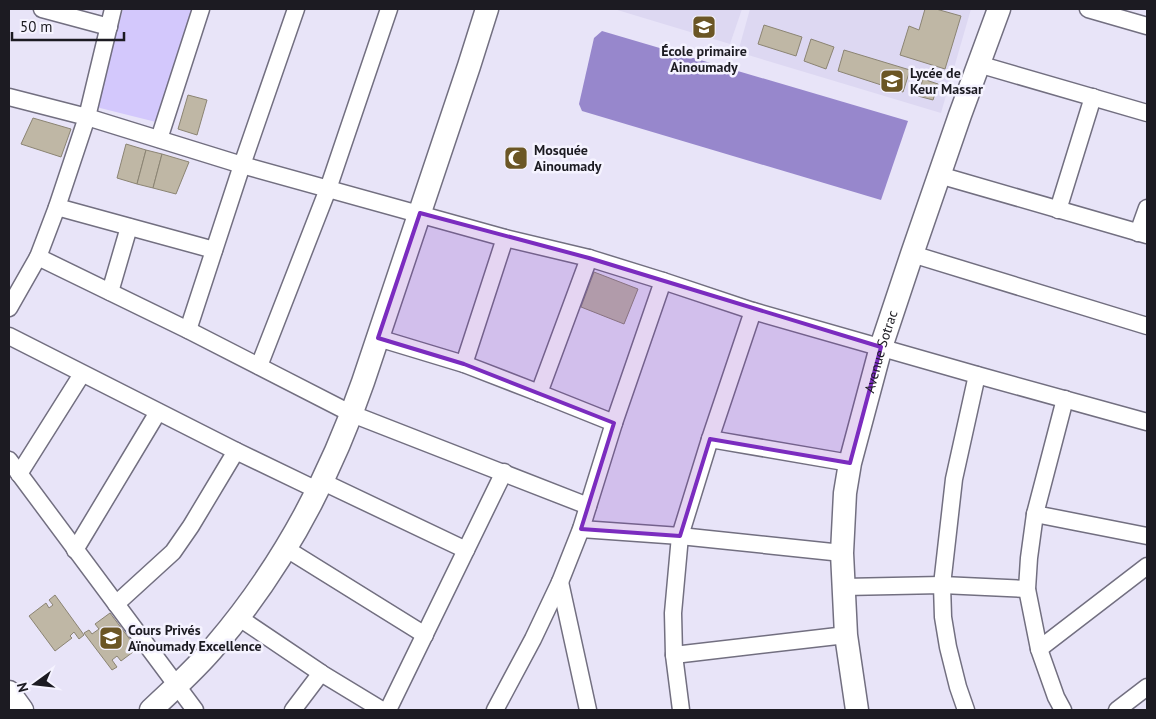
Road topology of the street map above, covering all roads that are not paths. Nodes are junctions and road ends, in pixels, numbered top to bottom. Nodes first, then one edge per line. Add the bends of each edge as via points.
1 (42, 9) edge
2 (113, 9) edge
3 (201, 9) edge
4 (296, 9) edge
5 (389, 9) edge
6 (487, 9) edge
7 (999, 9) edge
8 (1088, 9) edge
9 (1147, 26) edge
10 (109, 27) junction
11 (978, 64) junction
12 (9, 96) edge
13 (1093, 97) junction
14 (1147, 113) edge
15 (87, 117) junction
16 (159, 139) junction
17 (242, 165) junction
18 (939, 175) junction
19 (328, 189) junction
20 (57, 207) junction
21 (1147, 208) edge
22 (1058, 210) junction
23 (420, 213) junction
24 (129, 227) junction
25 (1143, 234) edge
26 (505, 238) junction
27 (214, 250) junction
28 (912, 254) junction
29 (38, 257) junction
30 (589, 258) junction
31 (663, 281) junction
32 (110, 292) junction
33 (9, 308) edge
34 (754, 311) junction
35 (1147, 326) edge
36 (188, 330) junction
37 (9, 336) edge
38 (378, 338) junction
39 (881, 347) junction
40 (464, 364) junction
41 (259, 366) junction
42 (82, 374) junction
43 (976, 374) junction
44 (539, 393) junction
45 (1064, 399) junction
46 (158, 412) junction
47 (352, 414) junction
48 (1147, 422) edge
49 (614, 423) junction
50 (710, 439) junction
51 (236, 451) junction
52 (9, 460) edge
53 (850, 463) junction
54 (504, 472) junction
55 (19, 474) junction
56 (319, 486) junction
57 (588, 506) junction
58 (1035, 514) junction
59 (581, 528) junction
60 (680, 536) junction
61 (1147, 536) edge
62 (285, 548) junction
63 (75, 550) junction
64 (466, 550) junction
65 (842, 553) junction
66 (1147, 566) edge
67 (560, 582) junction
68 (942, 585) junction
69 (844, 587) junction
70 (1027, 589) junction
71 (116, 604) junction
72 (238, 617) junction
73 (425, 635) junction
74 (846, 636) junction
75 (1040, 649) junction
76 (674, 655) junction
77 (320, 673) junction
78 (176, 686) junction
79 (1147, 687) edge
80 (9, 692) edge
81 (22, 710) edge
82 (151, 710) edge
83 (195, 710) edge
84 (292, 710) edge
85 (382, 710) edge
86 (388, 710) edge
87 (495, 710) edge
88 (588, 710) edge
89 (681, 710) edge
90 (856, 710) edge
91 (966, 710) edge
92 (1063, 710) edge
93 (1117, 710) edge

1 - 10 street
2 - 10 street
3 - 16 street
4 - 17 street
5 - 19 street
6 - 23 street
7 - 11 street, Avenue Sotrac
8 - 9 street
10 - 15 street
11 - 13 street
11 - 18 street, Avenue Sotrac
12 - 15 street
13 - 14 street
13 - 22 street
15 - 16 street
15 - 20 street
16 - 17 street
17 - 19 street
17 - 27 street
18 - 22 street
18 - 28 street, Avenue Sotrac
19 - 23 street
19 - 41 street
20 - 24 street
20 - 29 street
21 - 25 street
22 - 25 street
23 - 26 street
23 - 38 street
24 - 27 street
24 - 32 street
26 - 30 street
26 - 40 street
27 - 36 street
28 - 35 street
28 - 39 street, Avenue Sotrac
29 - 32 street
29 - 33 street
30 - 31 street
30 - 44 street
31 - 34 street
31 - 49 street
32 - 36 street
34 - 39 street
34 - 50 street
36 - 41 street
37 - 42 street
38 - 40 street
38 - 47 street
39 - 43 street
39 - 53 street, Avenue Sotrac
40 - 44 street
41 - 47 street
42 - 46 street
42 - 55 street
43 - 45 street
43 - 68 street via 954,479
44 - 49 street
45 - 48 street
45 - 58 street
46 - 51 street
46 - 63 street
47 - 54 street
47 - 56 street
49 - 57 street
50 - 53 street
50 - 60 street
51 - 56 street
51 - 71 street via 173,552
52 - 55 street
53 - 65 street, Avenue Sotrac
54 - 57 street
54 - 64 street
55 - 63 street
56 - 62 street
56 - 64 street
57 - 59 street
58 - 61 street
58 - 70 street
59 - 60 street
59 - 67 street
60 - 65 street
60 - 76 street via 673,613
62 - 72 street
62 - 73 street
63 - 71 street
64 - 73 street
65 - 69 street, Avenue Sotrac
66 - 75 street
67 - 87 street
67 - 88 street
68 - 69 street
68 - 70 street
68 - 91 street via 948,646
69 - 74 street, Avenue Sotrac
70 - 75 street
71 - 78 street
72 - 77 street
72 - 78 street via 198,666
73 - 86 street
74 - 76 street
74 - 90 street, Avenue Sotrac
75 - 92 street
76 - 89 street
77 - 84 street
77 - 85 street
78 - 82 street
78 - 83 street
79 - 93 street
80 - 81 street

